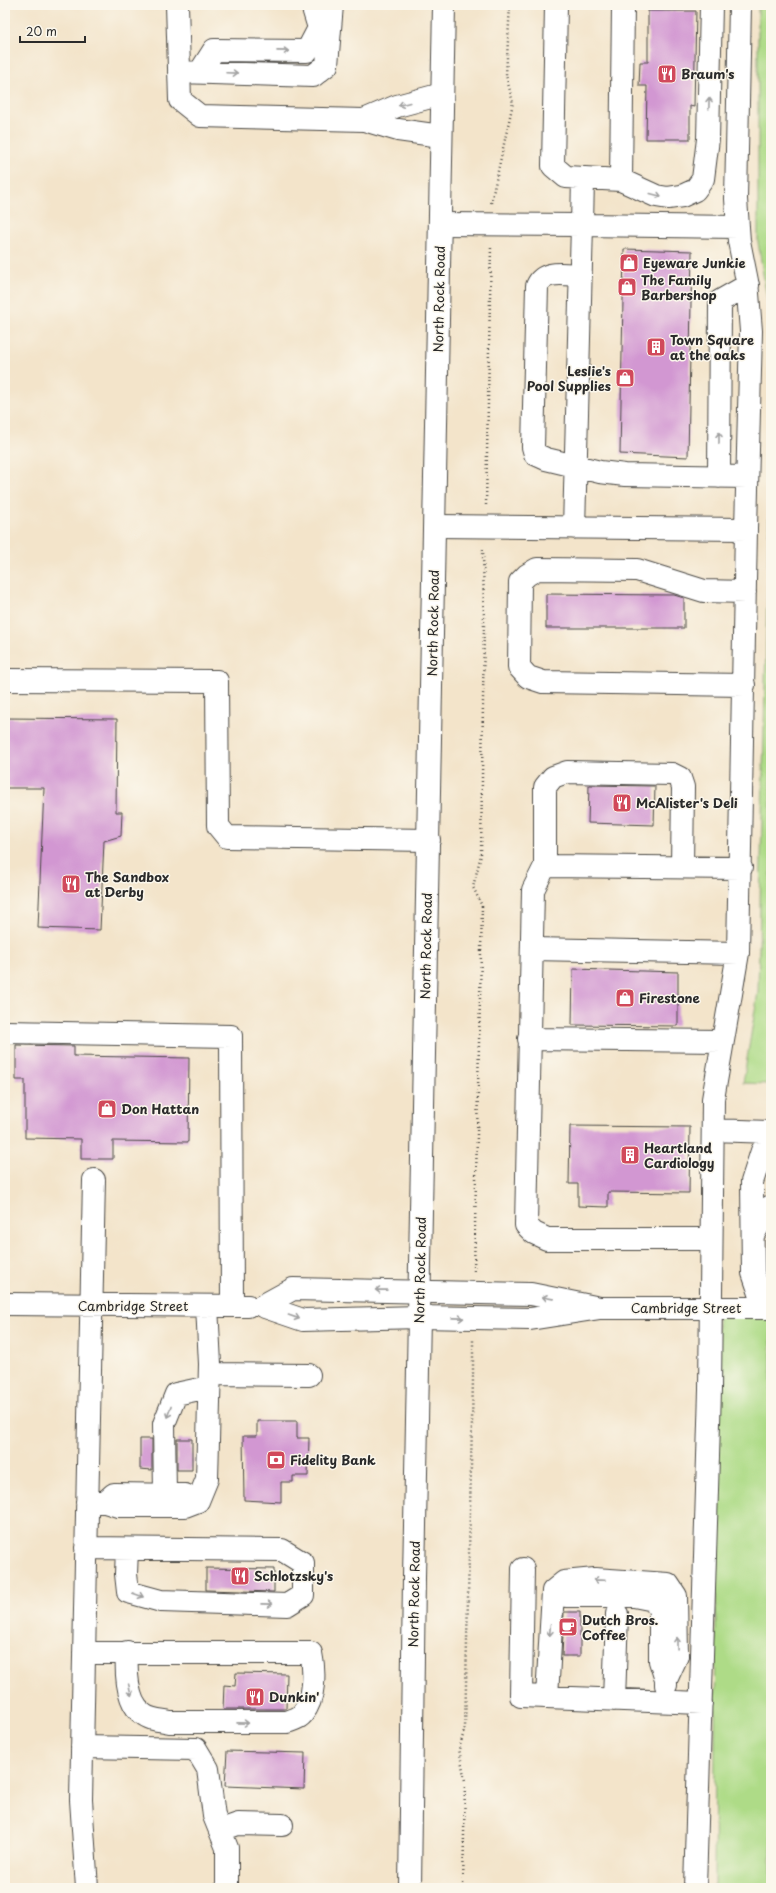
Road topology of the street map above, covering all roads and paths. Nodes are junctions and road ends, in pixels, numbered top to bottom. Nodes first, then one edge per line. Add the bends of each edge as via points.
1 (177, 5) edge
2 (312, 5) edge
3 (332, 5) edge
4 (444, 5) edge
5 (510, 5) edge
6 (556, 5) edge
7 (623, 5) edge
8 (711, 5) edge
9 (740, 5) edge
10 (179, 72) junction
11 (200, 72) junction
12 (442, 94) junction
13 (364, 120) junction
14 (441, 136) junction
15 (707, 159) junction
16 (737, 160) junction
17 (583, 178) junction
18 (621, 180) junction
19 (440, 224) junction
20 (491, 224) junction
21 (582, 225) junction
22 (738, 227) junction
23 (581, 275) junction
24 (748, 285) junction
25 (577, 465) junction
26 (719, 477) junction
27 (747, 477) junction
28 (435, 526) junction
29 (483, 527) junction
30 (574, 528) junction
31 (746, 529) junction
32 (745, 592) junction
33 (5, 680) edge
34 (744, 685) junction
35 (429, 840) junction
36 (544, 866) junction
37 (682, 867) junction
38 (740, 868) junction
39 (532, 949) junction
40 (738, 953) junction
41 (5, 1032) edge
42 (529, 1039) junction
43 (723, 1041) junction
44 (713, 1130) junction
45 (771, 1132) edge
46 (771, 1143) edge
47 (94, 1180) dead end
48 (771, 1206) edge
49 (753, 1235) junction
50 (711, 1238) junction
51 (474, 1266) dead end
52 (762, 1267) edge
53 (420, 1291) junction
54 (5, 1304) edge
55 (90, 1306) junction
56 (207, 1306) junction
57 (232, 1306) junction
58 (262, 1306) junction
59 (600, 1308) junction
60 (710, 1308) junction
61 (768, 1308) edge
62 (419, 1317) junction
63 (472, 1353) dead end
64 (308, 1375) dead end
65 (209, 1380) junction
66 (165, 1494) junction
67 (198, 1501) junction
68 (96, 1502) junction
69 (86, 1548) junction
70 (127, 1549) junction
71 (523, 1569) dead end
72 (617, 1614) dead end
73 (127, 1652) junction
74 (84, 1653) junction
75 (547, 1697) junction
76 (614, 1700) junction
77 (666, 1702) junction
78 (701, 1703) junction
79 (82, 1747) junction
80 (282, 1825) dead end
81 (221, 1833) junction
82 (87, 1888) edge
83 (227, 1888) edge
84 (410, 1888) edge
85 (462, 1888) edge
86 (695, 1888) edge

1 - 10 main road
11 -> 2 main road via 214,50 307,51 320,28
11 -> 3 main road via 313,76 327,65
4 - 12 main road, North Rock Road
5 - 20 path via 506,75 513,103 491,199
6 - 17 main road via 553,166 566,177
7 - 18 main road
15 -> 8 main road
9 - 16 main road
10 - 11 main road
10 - 13 main road via 180,100 200,116
12 -> 13 main road via 397,106
12 - 14 main road, North Rock Road
13 - 14 main road via 398,130
14 - 19 main road, North Rock Road
15 - 16 main road
18 -> 15 main road via 656,196 682,196 695,190 704,179
16 - 22 main road
17 - 18 main road
17 - 21 main road
19 - 20 main road
19 - 28 main road, North Rock Road
20 - 21 main road
20 - 29 path via 487,495
21 - 22 main road
21 - 23 main road
22 - 24 main road
23 - 25 main road
23 - 25 main road via 549,274 540,280 537,286 533,447 535,454 546,459
26 -> 24 main road via 720,301
24 - 27 main road via 751,331
25 - 26 main road via 600,472 625,475
25 - 30 main road
26 - 27 main road
27 - 31 main road
28 - 29 main road
28 - 35 main road, North Rock Road
29 - 30 main road
29 - 51 path via 481,855 473,887 482,906
30 - 31 main road
31 - 32 main road
32 - 34 main road
32 - 34 main road via 704,591 637,570 537,569 520,582 519,667 528,677 543,682
33 - 35 main road via 217,681 218,826 227,837
34 - 38 main road
35 - 53 main road, North Rock Road
36 - 37 main road
36 - 37 main road via 545,787 553,777 567,772 672,774 680,778 683,788
36 - 39 main road via 533,890
37 - 38 main road
38 - 40 main road
39 - 40 main road
39 - 42 main road
40 - 43 main road
41 - 57 main road via 231,1036
42 - 43 main road
42 - 50 main road via 526,1225 534,1233 547,1238
43 - 44 main road via 713,1099
44 - 45 main road
44 - 50 main road
46 - 49 main road via 762,1151 752,1182
47 - 55 main road
48 - 49 main road
49 - 52 main road
50 - 60 main road
52 - 61 main road via 753,1273
53 -> 58 main road, Cambridge Street via 293,1289
59 -> 53 main road, Cambridge Street via 531,1294
53 - 62 main road, North Rock Road
54 - 55 main road, Cambridge Street
55 - 56 main road, Cambridge Street
55 - 68 main road
56 - 57 main road, Cambridge Street
56 - 65 main road
57 - 58 main road, Cambridge Street
58 -> 62 main road, Cambridge Street via 304,1320
59 - 60 main road, Cambridge Street
62 -> 59 main road, Cambridge Street via 530,1319
60 - 61 main road, Cambridge Street
60 - 78 main road
62 - 84 main road, North Rock Road
63 - 85 path via 465,1728 459,1749 465,1781
64 - 65 main road
65 -> 66 main road via 176,1394 164,1424
65 - 67 main road via 207,1479
66 - 67 main road via 185,1495
66 - 68 main road via 114,1494
67 - 68 main road via 185,1506 118,1506
68 - 69 main road
69 - 70 main road
69 - 74 main road
70 -> 70 main road via 128,1592 139,1596 161,1601 287,1605 303,1595 303,1563 282,1550
71 - 75 main road via 521,1696
72 - 76 main road
73 -> 73 main road via 126,1672 136,1707 154,1719 170,1722 287,1722 303,1715 311,1700 313,1665 310,1654
73 - 74 main road
74 - 79 main road
75 - 76 main road
77 -> 75 main road via 666,1680 660,1661 660,1611 654,1600 634,1596 566,1596 553,1591
76 - 77 main road
77 - 78 main road
78 - 86 main road
79 - 81 main road via 196,1749 208,1769 214,1816
79 - 82 main road via 81,1800
80 - 81 main road via 238,1824 221,1830
81 - 83 main road via 227,1848

